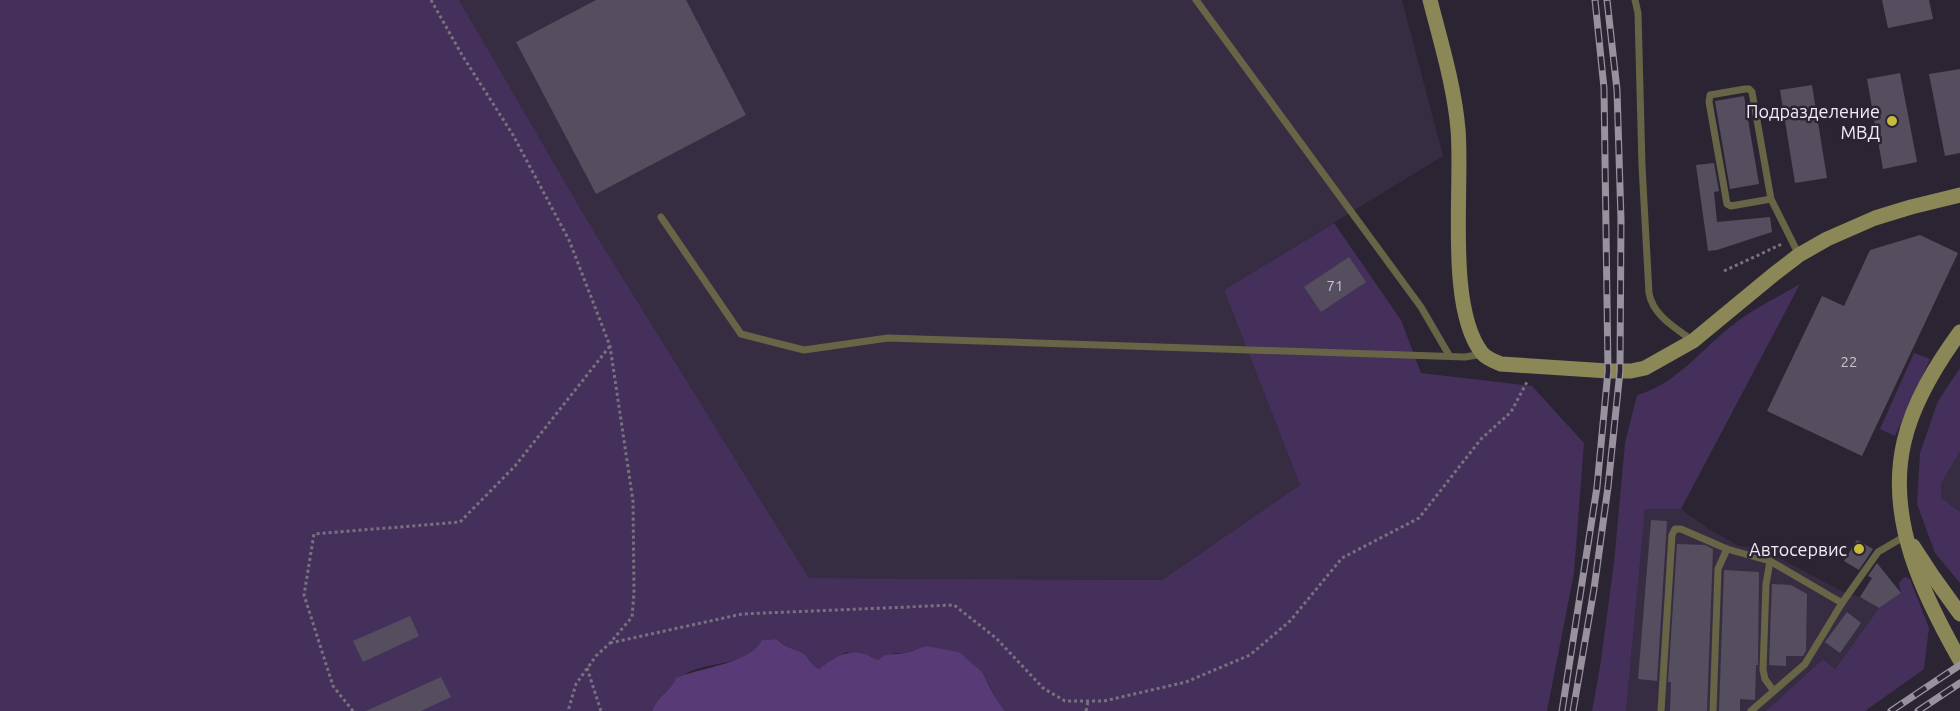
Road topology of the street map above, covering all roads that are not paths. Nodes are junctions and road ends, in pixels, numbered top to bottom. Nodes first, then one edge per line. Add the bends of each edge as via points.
1 (1196, 0) edge
2 (1430, 0) edge
3 (1635, 0) edge
4 (1960, 195) edge
5 (1771, 200) junction
6 (661, 217) dead end
7 (1799, 255) junction
8 (1960, 332) edge
9 (1693, 341) junction
10 (1483, 354) junction
11 (1449, 355) junction
12 (1907, 535) junction
13 (1727, 549) junction
14 (1770, 561) junction
15 (1842, 603) junction
16 (1960, 614) edge
17 (1960, 660) edge
18 (1773, 690) junction
19 (1661, 711) edge
20 (1713, 711) edge
21 (1751, 711) edge

1 - 11 lane via 1421,307
2 - 10 street via 1452,81 1458,130 1459,266 1463,297 1467,320
3 - 9 lane via 1650,299 1660,315
4 - 7 street via 1875,218
5 - 5 lane via 1751,91 1710,95 1708,102 1727,204
5 - 7 lane
6 - 11 lane via 741,334 804,350 888,338
7 - 9 street
8 - 12 street via 1918,400 1904,442 1899,478
9 - 10 street via 1655,364 1631,371 1501,364
10 - 11 lane
12 - 15 lane via 1878,552
12 - 16 street
12 - 17 street via 1918,578
13 - 14 lane
13 - 19 lane via 1681,529 1673,531
13 - 20 lane via 1718,568
14 - 15 lane
14 - 18 lane via 1762,670
15 - 18 lane via 1805,664
18 - 21 lane

